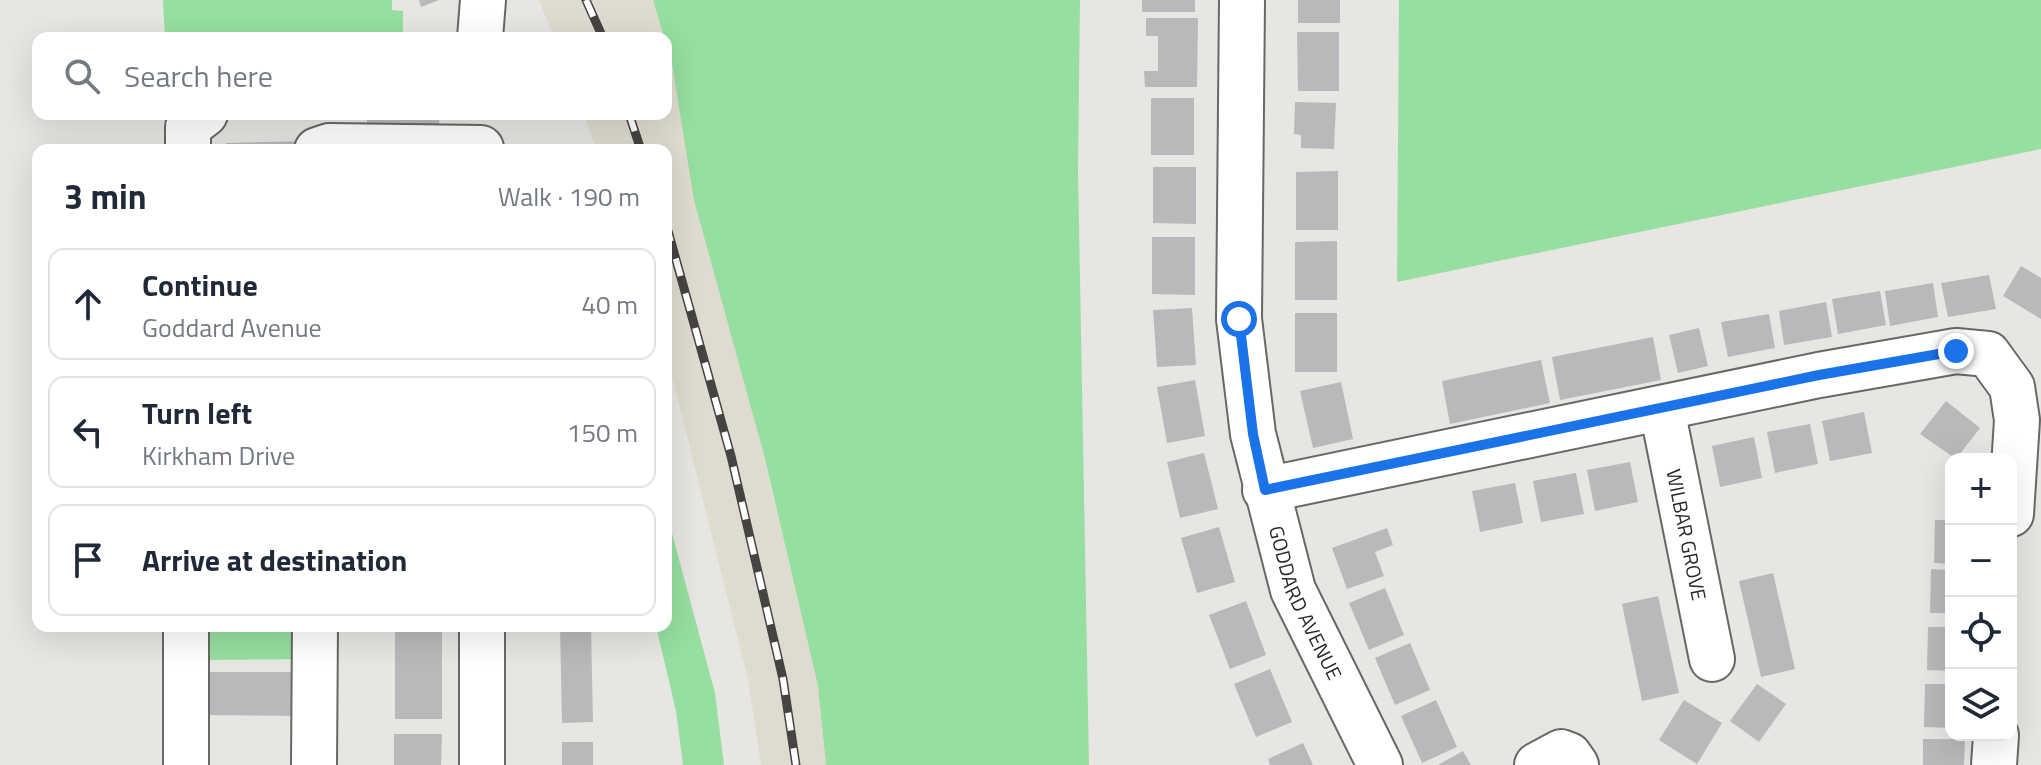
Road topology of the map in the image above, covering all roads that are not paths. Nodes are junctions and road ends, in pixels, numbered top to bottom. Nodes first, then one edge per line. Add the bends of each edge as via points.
1 (1242, 0) edge
2 (197, 120) edge
3 (481, 137) edge
4 (188, 144) edge
5 (363, 144) edge
6 (1662, 409) junction
7 (2015, 453) edge
8 (1265, 490) junction
9 (186, 632) edge
10 (315, 632) edge
11 (482, 632) edge
12 (1712, 659) dead end
13 (1996, 741) edge
14 (186, 765) edge
15 (314, 765) edge
16 (482, 765) edge
17 (1380, 765) edge
18 (1537, 765) edge
19 (1576, 765) edge
20 (1994, 765) edge

1 - 8 street, GODDARD AVENUE via 1239,319
2 - 4 street via 188,127
3 - 5 street
6 - 7 street via 1956,351 1988,354 2012,387
6 - 8 street
6 - 12 street, WILBAR GROVE
8 - 17 street, GODDARD AVENUE via 1293,590
9 - 14 street
10 - 15 street
11 - 16 street
13 - 20 street
18 - 19 street via 1561,752

